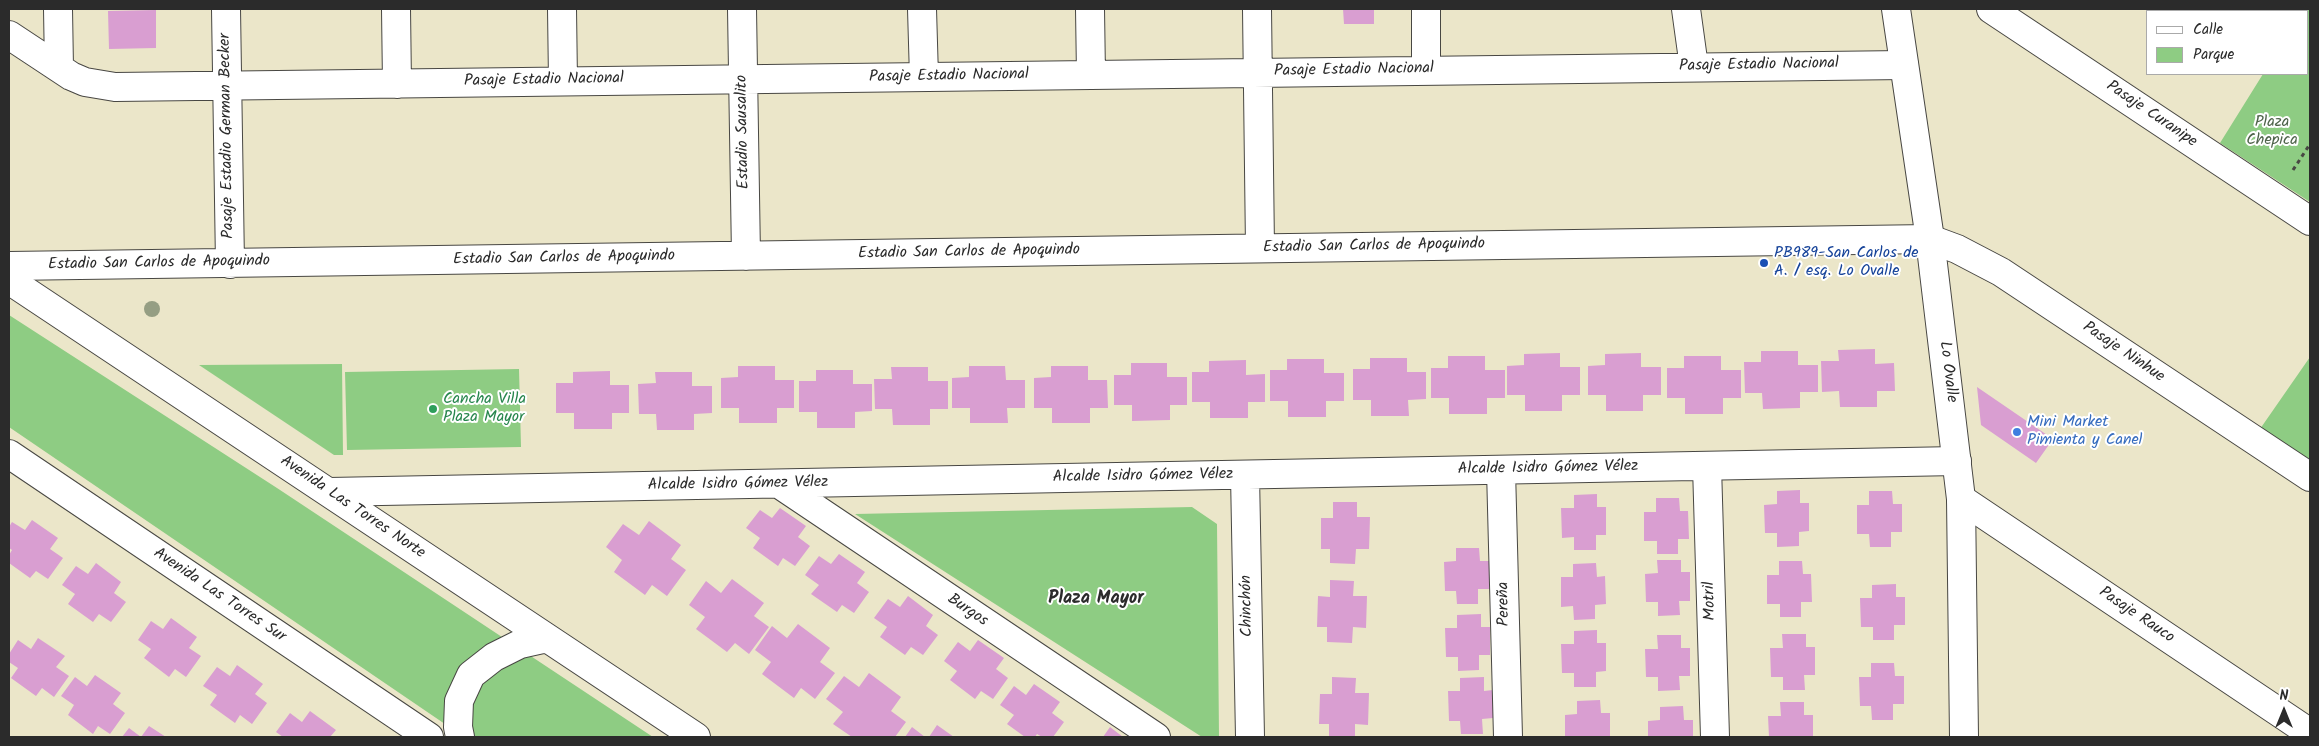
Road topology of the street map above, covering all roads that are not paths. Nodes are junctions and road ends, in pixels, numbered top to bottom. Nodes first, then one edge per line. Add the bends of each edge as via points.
1 (58, 9) edge
2 (226, 9) edge
3 (396, 9) edge
4 (562, 9) edge
5 (742, 9) edge
6 (922, 9) edge
7 (1090, 9) edge
8 (1257, 9) edge
9 (1426, 9) edge
10 (1686, 9) edge
11 (1896, 9) edge
12 (1991, 9) edge
13 (9, 35) edge
14 (1904, 65) junction
15 (1694, 67) junction
16 (59, 68) junction
17 (1426, 71) junction
18 (1258, 72) junction
19 (1091, 75) junction
20 (924, 77) junction
21 (743, 79) junction
22 (563, 81) junction
23 (397, 84) junction
24 (227, 85) junction
25 (2310, 221) edge
26 (1930, 239) junction
27 (1260, 248) junction
28 (746, 256) junction
29 (230, 264) junction
30 (9, 266) edge
31 (9, 280) edge
32 (9, 454) edge
33 (1957, 461) junction
34 (1707, 466) junction
35 (1501, 470) junction
36 (1245, 475) junction
37 (2310, 477) edge
38 (779, 484) junction
39 (329, 492) junction
40 (1962, 499) junction
41 (547, 638) junction
42 (2310, 733) edge
43 (429, 737) edge
44 (460, 737) edge
45 (696, 737) edge
46 (1156, 737) edge
47 (1250, 737) edge
48 (1508, 737) edge
49 (1715, 737) edge
50 (1964, 737) edge

1 - 16 street
2 - 24 street, Pasaje Estadio German Becker
3 - 23 street
4 - 22 street
5 - 21 street, Estadio Sausalito
6 - 20 street
7 - 19 street
8 - 18 street
9 - 17 street
10 - 15 street
11 - 14 street, Lo Ovalle
12 - 25 street, Pasaje Curanipe
13 - 16 street, Pasaje Estadio Nacional
14 - 15 street, Pasaje Estadio Nacional
14 - 26 street, Lo Ovalle
15 - 17 street, Pasaje Estadio Nacional
16 - 24 street, Pasaje Estadio Nacional via 85,82 115,87
17 - 18 street, Pasaje Estadio Nacional
18 - 19 street, Pasaje Estadio Nacional
18 - 27 street
19 - 20 street, Pasaje Estadio Nacional
20 - 21 street, Pasaje Estadio Nacional
21 - 22 street, Pasaje Estadio Nacional
21 - 28 street, Estadio Sausalito
22 - 23 street, Pasaje Estadio Nacional
23 - 24 street, Pasaje Estadio Nacional
24 - 29 street, Pasaje Estadio German Becker
26 - 27 street, Estadio San Carlos de Apoquindo
26 - 33 street, Lo Ovalle
26 - 37 street, Pasaje Ninhue via 2002,272
27 - 28 street, Estadio San Carlos de Apoquindo
28 - 29 street, Estadio San Carlos de Apoquindo
29 - 30 street, Estadio San Carlos de Apoquindo
31 - 39 street, Avenida Las Torres Norte
32 - 43 street, Avenida Las Torres Sur
33 - 34 street, Alcalde Isidro Gómez Vélez
33 - 40 street, Lo Ovalle
34 - 35 street, Alcalde Isidro Gómez Vélez
34 - 49 street, Motril
35 - 36 street, Alcalde Isidro Gómez Vélez
35 - 48 street, Pereña
36 - 38 street, Alcalde Isidro Gómez Vélez
36 - 47 street, Chinchón
38 - 39 street, Alcalde Isidro Gómez Vélez
38 - 46 street, Burgos
39 - 41 street, Avenida Las Torres Norte
40 - 42 street, Pasaje Rauco
40 - 50 street, Lo Ovalle
41 - 44 street via 520,644 494,657 471,675 459,701
41 - 45 street, Avenida Las Torres Norte

